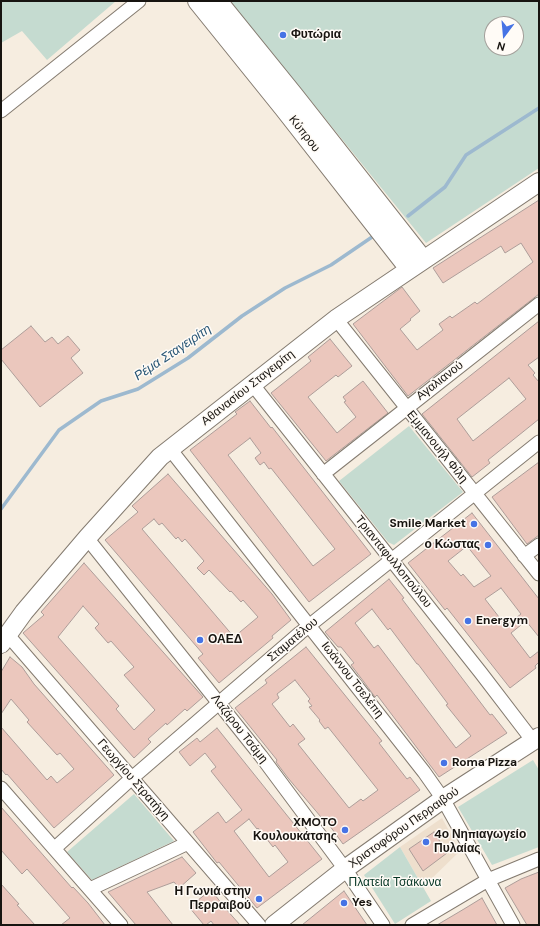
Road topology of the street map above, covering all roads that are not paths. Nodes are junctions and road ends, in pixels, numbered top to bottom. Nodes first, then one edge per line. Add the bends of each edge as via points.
1 (138, 1) edge
2 (197, 1) edge
3 (218, 1) edge
4 (1, 111) edge
5 (539, 182) edge
6 (380, 218) junction
7 (416, 264) junction
8 (539, 304) edge
9 (336, 319) junction
10 (253, 385) junction
11 (406, 408) junction
12 (539, 442) edge
13 (170, 449) junction
14 (323, 474) junction
15 (475, 494) junction
16 (87, 538) junction
17 (539, 545) edge
18 (524, 556) junction
19 (392, 560) junction
20 (539, 574) edge
21 (309, 625) junction
22 (4, 639) edge
23 (219, 704) junction
24 (536, 739) edge
25 (132, 778) junction
26 (1, 788) edge
27 (443, 799) junction
28 (188, 843) junction
29 (55, 848) junction
30 (539, 859) edge
31 (345, 869) junction
32 (488, 880) junction
33 (90, 889) junction
34 (121, 925) edge
35 (260, 925) edge
36 (274, 925) edge
37 (383, 925) edge
38 (412, 925) edge
39 (513, 925) edge

1 - 4 street
2 - 6 street, Κύπρου
3 - 6 street, Κύπρου via 294,95
5 - 7 street, Αθανασίου Σταγειρίτη
6 - 7 street, Κύπρου
7 - 9 street, Αθανασίου Σταγειρίτη
8 - 11 street, Αγαλιανού
9 - 10 street, Αθανασίου Σταγειρίτη
9 - 11 street, Εμμανουήλ Φίλη
10 - 13 street, Αθανασίου Σταγειρίτη
10 - 14 street, Τριανταφυλλοπούλου
11 - 14 street, Αγαλιανού
11 - 15 street, Εμμανουήλ Φίλη
12 - 15 street, Σταματέλου
13 - 16 street, Αθανασίου Σταγειρίτη via 154,463
13 - 21 street, Ιωάννου Τσελέπη
14 - 19 street, Τριανταφυλλοπούλου
15 - 18 street, Εμμανουήλ Φίλη
15 - 19 street, Σταματέλου
16 - 22 street, Αθανασίου Σταγειρίτη
16 - 23 street, Λαζάρου Τσάμη
17 - 18 street
18 - 20 street, Εμμανουήλ Φίλη
19 - 21 street, Σταματέλου
19 - 24 street, Τριανταφυλλοπούλου
21 - 23 street, Σταματέλου
21 - 27 street, Ιωάννου Τσελέπη via 415,758
22 - 25 street, Γεωργίου Στρατήγη
23 - 25 street, Σταματέλου
23 - 31 street, Λαζάρου Τσάμη
24 - 27 street, Χριστοφόρου Περραιβού
25 - 28 street, Γεωργίου Στρατήγη
25 - 29 street, Σταματέλου
26 - 29 street
27 - 31 street, Χριστοφόρου Περραιβού
27 - 32 street, Ιωάννου Τσελέπη
28 - 33 street
28 - 35 street, Γεωργίου Στρατήγη
29 - 33 street
30 - 32 street
31 - 36 street, Χριστοφόρου Περραιβού
31 - 37 street, Λαζάρου Τσάμη
32 - 38 street
32 - 39 street, Ιωάννου Τσελέπη
33 - 34 street

